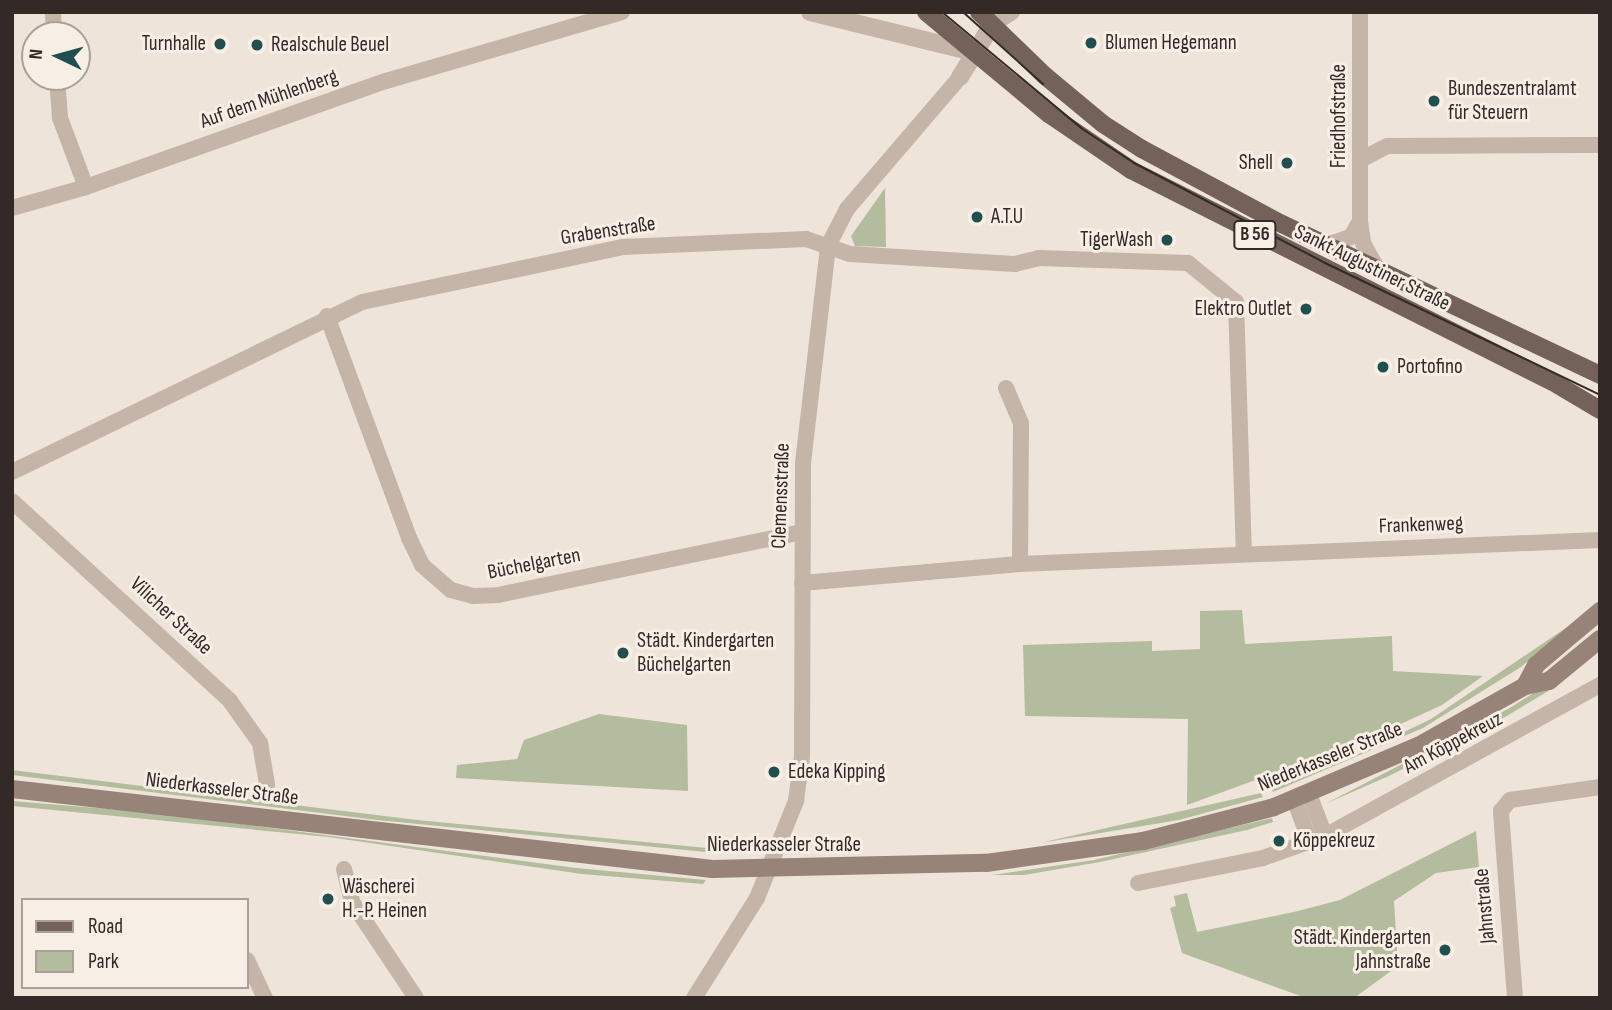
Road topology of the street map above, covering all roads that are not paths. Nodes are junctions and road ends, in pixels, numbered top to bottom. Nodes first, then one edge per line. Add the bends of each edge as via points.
1 (622, 12) edge
2 (810, 12) edge
3 (926, 12) edge
4 (979, 12) edge
5 (1012, 12) edge
6 (1360, 12) edge
7 (992, 25) junction
8 (973, 52) junction
9 (960, 77) joint
10 (58, 91) edge
11 (1360, 127) junction
12 (1600, 145) edge
13 (1388, 146) junction
14 (1360, 160) junction
15 (86, 187) junction
16 (12, 208) edge
17 (1360, 220) junction
18 (1326, 245) junction
19 (828, 246) junction
20 (1375, 265) junction
21 (327, 316) junction
22 (1600, 375) edge
23 (1006, 388) dead end
24 (1600, 410) edge
25 (12, 472) edge
26 (12, 501) edge
27 (802, 532) junction
28 (1600, 540) edge
29 (1244, 552) junction
30 (1020, 564) junction
31 (802, 583) junction
32 (1600, 611) edge
33 (1600, 639) edge
34 (1600, 685) edge
35 (1525, 686) junction
36 (267, 784) dead end
37 (1600, 787) edge
38 (12, 789) edge
39 (1301, 796) junction
40 (1317, 839) junction
41 (344, 869) dead end
42 (770, 871) junction
43 (1138, 883) dead end
44 (248, 962) edge
45 (265, 998) edge
46 (416, 998) edge
47 (694, 998) edge
48 (1515, 998) edge

1 - 15 street, Auf dem Mühlenberg via 386,81
2 - 8 street
3 - 8 main road, Sankt Augustiner Straße / B 56
4 - 7 main road, Sankt Augustiner Straße / B 56
5 - 7 street
6 - 11 street, Friedhofstraße
7 - 8 street, Clemensstraße
7 - 18 main road, Sankt Augustiner Straße / B 56 via 1103,124 1208,186
8 - 9 street, Clemensstraße
8 - 24 main road, Sankt Augustiner Straße / B 56 via 1049,114 1131,170
9 - 19 street, Clemensstraße via 847,209
10 - 15 street via 60,118
11 - 13 street
11 - 14 street, Friedhofstraße
12 - 13 street
13 - 14 street
14 - 17 street, Friedhofstraße
15 - 16 street, Auf dem Mühlenberg
17 - 18 street via 1352,237
17 - 20 street, Friedhofstraße via 1363,243
18 - 20 main road, Sankt Augustiner Straße / B 56
19 - 21 street, Grabenstraße via 806,239 623,247 397,292
19 - 27 street, Clemensstraße via 803,463
19 - 29 street, Grabenstraße via 850,254 1015,264 1039,258 1188,263 1236,302
20 - 22 main road, Sankt Augustiner Straße / B 56
21 - 25 street, Grabenstraße via 156,405
21 - 27 street, Büchelgarten via 409,538 422,565 451,590 473,596 498,595
23 - 30 street via 1021,424
26 - 36 street, Vilicher Straße via 233,704 260,743
27 - 31 street, Clemensstraße
28 - 29 street, Frankenweg
29 - 30 street, Frankenweg
30 - 31 street, Frankenweg
31 - 42 street, Clemensstraße via 802,756 796,802
32 - 35 main road, Niederkasseler Straße via 1536,665
33 - 35 main road, Niederkasseler Straße via 1549,681
34 - 40 street, Am Köppekreuz
35 - 39 main road, Niederkasseler Straße via 1418,746
37 - 48 street, Jahnstraße via 1510,800 1501,811
38 - 42 main road, Niederkasseler Straße via 540,853
39 - 40 street
39 - 42 main road, Niederkasseler Straße via 1143,841 1019,859 940,867
40 - 43 street, Am Köppekreuz via 1263,858
41 - 46 street via 352,902
42 - 47 street, Clemensstraße
44 - 45 street

